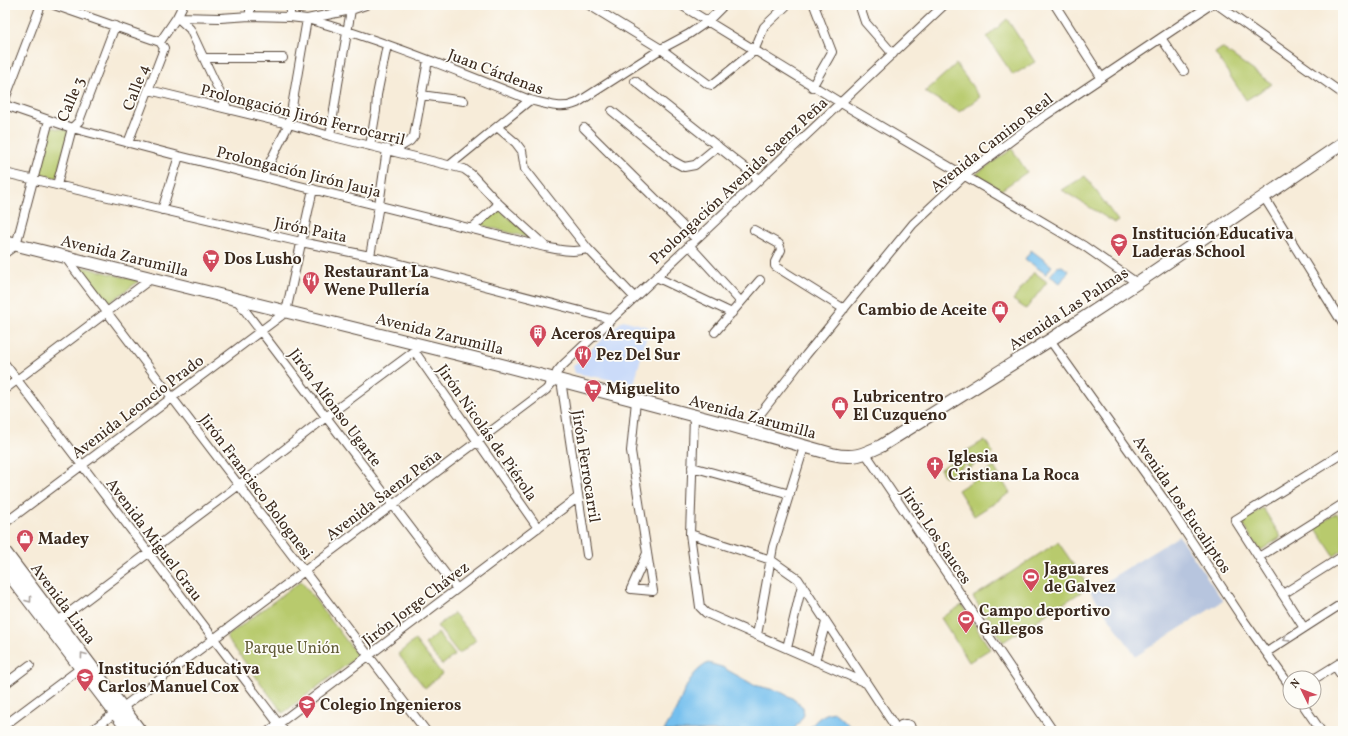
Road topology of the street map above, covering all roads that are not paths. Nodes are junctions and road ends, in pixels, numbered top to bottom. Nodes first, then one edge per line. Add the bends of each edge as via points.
1 (41, 5) edge
2 (54, 5) edge
3 (183, 5) edge
4 (250, 5) edge
5 (290, 5) edge
6 (366, 5) edge
7 (589, 5) edge
8 (681, 5) edge
9 (724, 5) edge
10 (788, 5) edge
11 (814, 5) edge
12 (863, 5) edge
13 (944, 5) edge
14 (1055, 5) edge
15 (1210, 5) edge
16 (1218, 5) edge
17 (351, 10) junction
18 (250, 16) junction
19 (290, 17) junction
20 (177, 18) junction
21 (307, 19) junction
22 (708, 21) junction
23 (114, 26) junction
24 (347, 30) junction
25 (1161, 38) junction
26 (160, 42) junction
27 (387, 45) junction
28 (661, 49) junction
29 (754, 51) junction
30 (893, 54) junction
31 (205, 58) junction
32 (283, 58) dead end
33 (428, 60) junction
34 (1184, 71) dead end
35 (1101, 77) junction
36 (635, 81) dead end
37 (812, 87) junction
38 (149, 90) junction
39 (1343, 94) edge
40 (421, 95) junction
41 (5, 99) edge
42 (530, 100) junction
43 (464, 102) dead end
44 (840, 103) junction
45 (5, 104) edge
46 (227, 108) junction
47 (612, 111) dead end
48 (49, 120) junction
49 (289, 124) junction
50 (497, 127) junction
51 (72, 128) junction
52 (584, 128) dead end
53 (330, 136) junction
54 (128, 143) junction
55 (1343, 143) edge
56 (370, 146) junction
57 (718, 146) junction
58 (390, 150) junction
59 (179, 156) junction
60 (450, 165) junction
61 (5, 173) edge
62 (263, 176) junction
63 (964, 176) junction
64 (32, 180) junction
65 (759, 180) junction
66 (57, 185) junction
67 (313, 189) junction
68 (1264, 197) junction
69 (499, 204) junction
70 (379, 205) junction
71 (162, 210) junction
72 (472, 228) junction
73 (754, 230) dead end
74 (696, 239) junction
75 (301, 242) junction
76 (10, 243) edge
77 (689, 245) junction
78 (545, 246) junction
79 (588, 249) junction
80 (5, 253) edge
81 (370, 256) junction
82 (65, 257) junction
83 (656, 277) junction
84 (152, 278) junction
85 (760, 280) dead end
86 (1137, 283) junction
87 (634, 297) junction
88 (237, 300) junction
89 (741, 302) junction
90 (844, 309) junction
91 (107, 312) junction
92 (286, 312) junction
93 (732, 313) junction
94 (611, 319) junction
95 (1343, 324) edge
96 (260, 331) junction
97 (715, 332) dead end
98 (1050, 340) junction
99 (419, 348) junction
100 (5, 364) edge
101 (17, 380) junction
102 (558, 380) junction
103 (5, 389) edge
104 (172, 398) junction
105 (636, 401) junction
106 (326, 417) junction
107 (694, 417) junction
108 (747, 431) junction
109 (478, 441) junction
110 (804, 447) junction
111 (1343, 453) edge
112 (866, 454) junction
113 (82, 466) junction
114 (692, 467) junction
115 (239, 485) junction
116 (790, 494) junction
117 (577, 498) junction
118 (392, 504) junction
119 (1343, 504) edge
120 (5, 523) edge
121 (538, 528) junction
122 (690, 534) junction
123 (5, 552) edge
124 (148, 552) junction
125 (647, 553) dead end
126 (587, 555) dead end
127 (1343, 556) edge
128 (1259, 557) junction
129 (771, 560) junction
130 (5, 569) edge
131 (304, 570) junction
132 (802, 585) junction
133 (457, 589) junction
134 (1282, 594) junction
135 (1343, 603) edge
136 (58, 621) junction
137 (826, 622) junction
138 (1304, 628) junction
139 (757, 635) junction
140 (214, 639) junction
141 (787, 648) junction
142 (1267, 652) junction
143 (369, 656) junction
144 (815, 661) junction
145 (1343, 661) edge
146 (30, 665) dead end
147 (1335, 666) junction
148 (81, 668) junction
149 (1282, 674) edge
150 (1322, 674) edge
151 (1343, 678) edge
152 (866, 683) junction
153 (5, 684) edge
154 (119, 710) junction
155 (1306, 710) edge
156 (278, 724) junction
157 (5, 726) edge
158 (91, 731) edge
159 (129, 731) edge
160 (140, 731) edge
161 (269, 731) edge
162 (284, 731) edge
163 (426, 731) edge
164 (898, 731) edge
165 (912, 731) edge
166 (1053, 731) edge
167 (1320, 731) edge

1 - 41 street
2 - 23 street
3 - 20 street
4 - 18 street
5 - 19 street
6 - 17 street
7 - 28 street
8 - 22 street
9 - 22 street, Juan Cárdenas
10 - 29 street via 764,27
11 - 37 street via 832,52
12 - 30 street via 861,10 865,22
13 - 30 street, Prolongación Avenida Saenz Peña
14 - 35 street
15 - 25 street, Avenida Camino Real
16 - 39 street
17 - 21 street
17 - 24 street
18 - 19 street
18 - 20 street
19 - 21 street
20 - 26 street
20 - 31 street via 190,29
21 - 24 street, Juan Cárdenas
21 - 49 street
22 - 28 street, Juan Cárdenas
22 - 29 street
23 - 26 street
23 - 51 street, Calle 3 via 79,121
24 - 27 street, Juan Cárdenas
24 - 53 street
25 - 34 street
25 - 35 street, Avenida Camino Real
26 - 38 street, Calle 4 via 164,48
27 - 33 street, Juan Cárdenas
27 - 56 street
28 - 29 street via 712,85
28 - 42 street, Juan Cárdenas via 569,107 550,106
29 - 37 street
30 - 44 street, Prolongación Avenida Saenz Peña
31 - 32 street
31 - 46 street
33 - 40 street
33 - 42 street, Juan Cárdenas
35 - 63 street, Avenida Camino Real
36 - 57 street
37 - 44 street
38 - 46 street, Prolongación Jirón Ferrocarril
38 - 54 street, Calle 4
40 - 43 street
40 - 58 street via 414,136 410,141
42 - 50 street
44 - 63 street
44 - 65 street, Prolongación Avenida Saenz Peña
45 - 48 street, Prolongación Jirón Jauja
46 - 49 street, Prolongación Jirón Ferrocarril
47 - 57 street via 673,161 684,166 695,165
48 - 51 street, Prolongación Jirón Jauja
48 - 64 street
49 - 53 street, Prolongación Jirón Ferrocarril
49 - 62 street
50 - 60 street
50 - 79 street via 522,151 525,168
51 - 54 street, Prolongación Jirón Jauja
51 - 66 street, Calle 3
52 - 74 street
53 - 56 street, Prolongación Jirón Ferrocarril
54 - 59 street, Prolongación Jirón Jauja
55 - 68 main road, Avenida Las Palmas
56 - 58 street, Prolongación Jirón Ferrocarril
57 - 65 street
58 - 60 street, Prolongación Jirón Ferrocarril
58 - 70 street
59 - 62 street, Prolongación Jirón Jauja
59 - 71 street
60 - 69 street, Prolongación Jirón Ferrocarril via 471,174
61 - 64 street, Jirón Paita
62 - 67 street, Prolongación Jirón Jauja
63 - 86 street via 1084,246
63 - 90 street, Avenida Camino Real via 913,224
64 - 66 street, Jirón Paita
64 - 76 street
65 - 74 street, Prolongación Avenida Saenz Peña
66 - 71 street, Jirón Paita
67 - 70 street, Prolongación Jirón Jauja
67 - 75 street
68 - 86 main road, Avenida Las Palmas
68 - 95 street
69 - 72 street
69 - 78 street, Prolongación Jirón Ferrocarril
70 - 72 street, Prolongación Jirón Jauja
70 - 81 street
71 - 75 street, Jirón Paita
72 - 78 street, Prolongación Jirón Jauja
73 - 90 street via 779,244 781,250 775,266
74 - 77 street, Prolongación Avenida Saenz Peña
75 - 81 street, Jirón Paita
75 - 92 street
76 - 80 street
76 - 82 main road, Avenida Zarumilla
77 - 83 street, Prolongación Avenida Saenz Peña
77 - 89 street
78 - 79 street, Prolongación Jirón Jauja via 568,251
79 - 87 street
81 - 94 street, Jirón Paita
82 - 84 main road, Avenida Zarumilla
82 - 91 street, Jirón Francisco Bolognesi
83 - 87 street, Prolongación Avenida Saenz Peña
83 - 93 street
84 - 88 main road, Avenida Zarumilla
84 - 91 street
85 - 89 street
86 - 98 main road, Avenida Las Palmas
87 - 94 street, Prolongación Avenida Saenz Peña
88 - 92 main road, Avenida Zarumilla
88 - 96 street, Jirón Alfonso Ugarte
89 - 93 street
90 - 108 street, Avenida Camino Real
91 - 101 street
91 - 104 street, Jirón Francisco Bolognesi
92 - 96 street, Avenida Leoncio Prado
92 - 99 main road, Avenida Zarumilla
93 - 97 street
94 - 102 street, Prolongación Avenida Saenz Peña via 562,366 557,372
96 - 104 street, Avenida Leoncio Prado
96 - 106 street, Jirón Alfonso Ugarte
98 - 112 main road, Avenida Las Palmas
98 - 142 street, Avenida Los Eucaliptos via 1165,501
99 - 102 main road, Avenida Zarumilla
99 - 106 street
99 - 109 street, Jirón Nicolás de Piérola
100 - 101 street, Avenida Miguel Grau
101 - 103 street
101 - 113 street, Avenida Miguel Grau
102 - 105 main road, Avenida Zarumilla
102 - 109 street, Avenida Saenz Peña
102 - 117 street, Jirón Ferrocarril
104 - 113 street, Avenida Leoncio Prado
104 - 115 street, Jirón Francisco Bolognesi
105 - 107 main road, Avenida Zarumilla
105 - 125 street via 631,451
106 - 115 street
106 - 118 street, Jirón Alfonso Ugarte
107 - 108 main road, Avenida Zarumilla
107 - 114 street
108 - 110 main road, Avenida Zarumilla
109 - 118 street, Avenida Saenz Peña
109 - 121 street, Jirón Nicolás de Piérola
110 - 112 main road, Avenida Zarumilla via 848,457
110 - 116 street
111 - 128 street via 1235,520
112 - 166 street, Jirón Los Sauces
113 - 120 street, Avenida Leoncio Prado
113 - 124 street, Avenida Miguel Grau
114 - 116 street
114 - 122 street
115 - 124 street
115 - 131 street, Jirón Francisco Bolognesi
116 - 129 street
117 - 121 street, Jirón Jorge Chávez
117 - 126 street, Jirón Ferrocarril
118 - 131 street, Avenida Saenz Peña
118 - 133 street, Jirón Alfonso Ugarte
119 - 128 street
121 - 133 street, Jirón Jorge Chávez
122 - 129 street
122 - 139 street via 700,607 706,613
123 - 136 main road, Avenida Lima
124 - 136 street
124 - 140 street, Avenida Miguel Grau
127 - 134 street
128 - 134 street
129 - 132 street via 798,579
129 - 139 street
130 -> 148 main road, Avenida Lima
131 - 140 street, Avenida Saenz Peña
131 - 143 street, Jirón Francisco Bolognesi
132 - 137 street
132 - 141 street
133 - 143 street, Jirón Jorge Chávez
134 - 138 street
135 - 138 street
154 -> 136 main road, Avenida Lima
137 - 144 street
137 - 152 street
138 -> 142 street
139 - 141 street
140 - 154 street, Avenida Saenz Peña
140 - 156 street, Avenida Miguel Grau
141 - 144 street
142 - 149 street, Avenida Los Eucaliptos
143 - 156 street, Jirón Jorge Chávez
143 - 163 street, Jirón Francisco Bolognesi
144 - 152 street
145 - 147 street
146 - 153 street
147 - 150 street
147 - 151 street
148 - 154 main road, Avenida Lima
148 - 157 street
152 - 164 street
154 - 158 street, Avenida Saenz Peña
154 - 159 main road, Avenida Lima
154 - 160 main road, Avenida Lima
155 - 167 street
156 - 161 street, Jirón Jorge Chávez
156 - 162 street, Avenida Miguel Grau
164 - 165 street via 901,725 906,724 910,725

